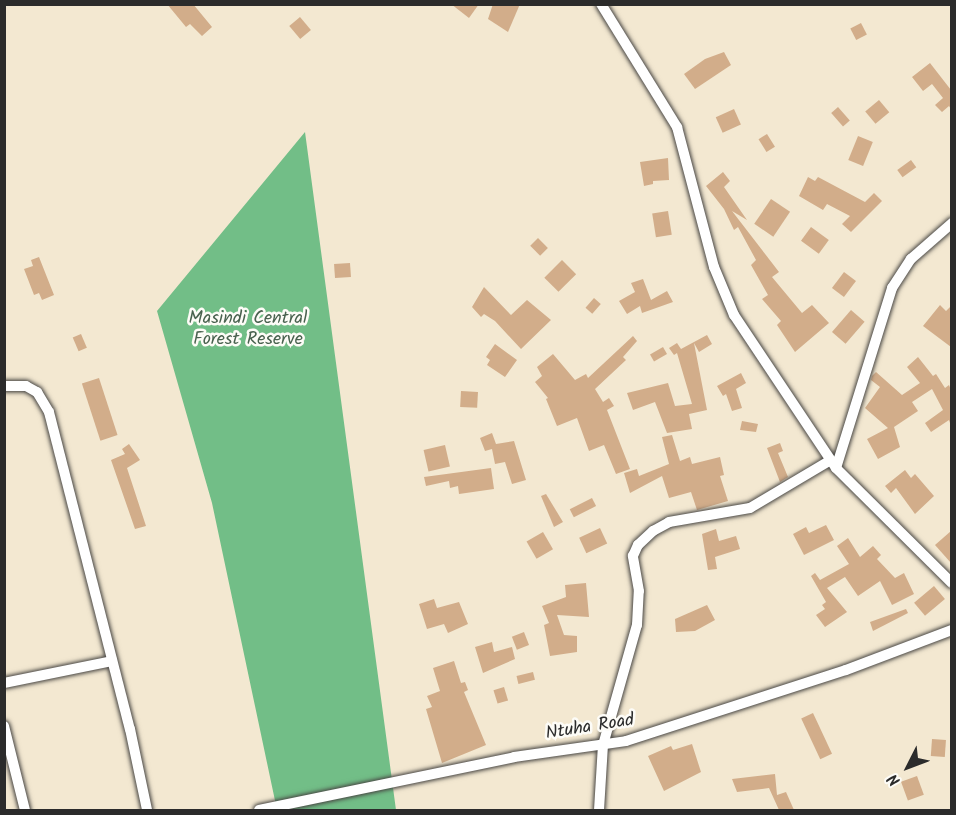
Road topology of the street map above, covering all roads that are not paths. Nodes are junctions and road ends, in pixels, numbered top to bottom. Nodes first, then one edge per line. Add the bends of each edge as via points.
1 (601, 4) edge
2 (951, 223) edge
3 (4, 386) edge
4 (833, 464) junction
5 (951, 583) edge
6 (951, 630) edge
7 (112, 661) junction
8 (4, 683) edge
9 (4, 726) edge
10 (603, 745) junction
11 (25, 810) edge
12 (147, 810) edge
13 (259, 810) edge
14 (599, 810) edge

1 - 4 street via 677,128 714,267 734,315
2 - 4 street via 911,259 892,288
3 - 7 street via 37,392 49,412
4 - 5 street
4 - 10 street via 750,508 669,522 638,545 633,556 639,591 637,625
6 - 10 street, Ntuha Road via 846,670 640,738
7 - 8 street
7 - 12 street
9 - 11 street
10 - 13 street, Ntuha Road via 513,757
10 - 14 street

